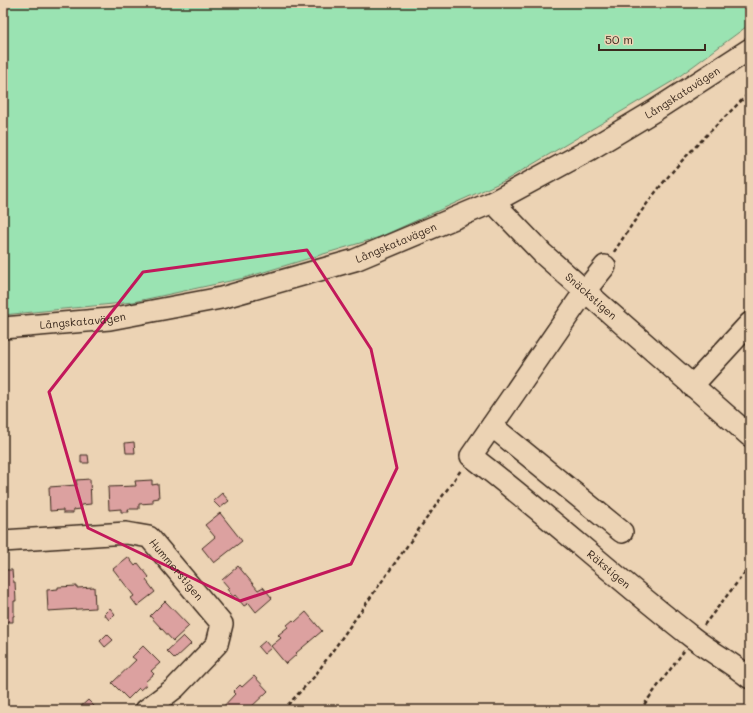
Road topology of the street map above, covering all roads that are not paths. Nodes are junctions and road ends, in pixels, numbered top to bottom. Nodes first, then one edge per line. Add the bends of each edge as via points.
1 (750, 49) edge
2 (494, 202) junction
3 (605, 266) road end
4 (586, 291) junction
5 (750, 323) edge
6 (3, 328) edge
7 (692, 386) junction
8 (492, 426) junction
9 (750, 436) edge
10 (622, 532) dead end
11 (3, 541) edge
12 (750, 678) edge
13 (146, 710) edge

1 - 2 street, Långskatavägen via 589,150
2 - 4 street, Snäckstigen via 543,254
2 - 6 street, Långskatavägen via 355,260 221,298 110,319
3 - 4 street
4 - 7 street, Snäckstigen
4 - 8 street
5 - 7 street
7 - 9 street, Snäckstigen
8 - 10 street
8 - 12 street, Räkstigen via 471,456 694,639
11 - 13 street, Hummerstigen via 126,533 149,537 222,624 217,644 175,688

